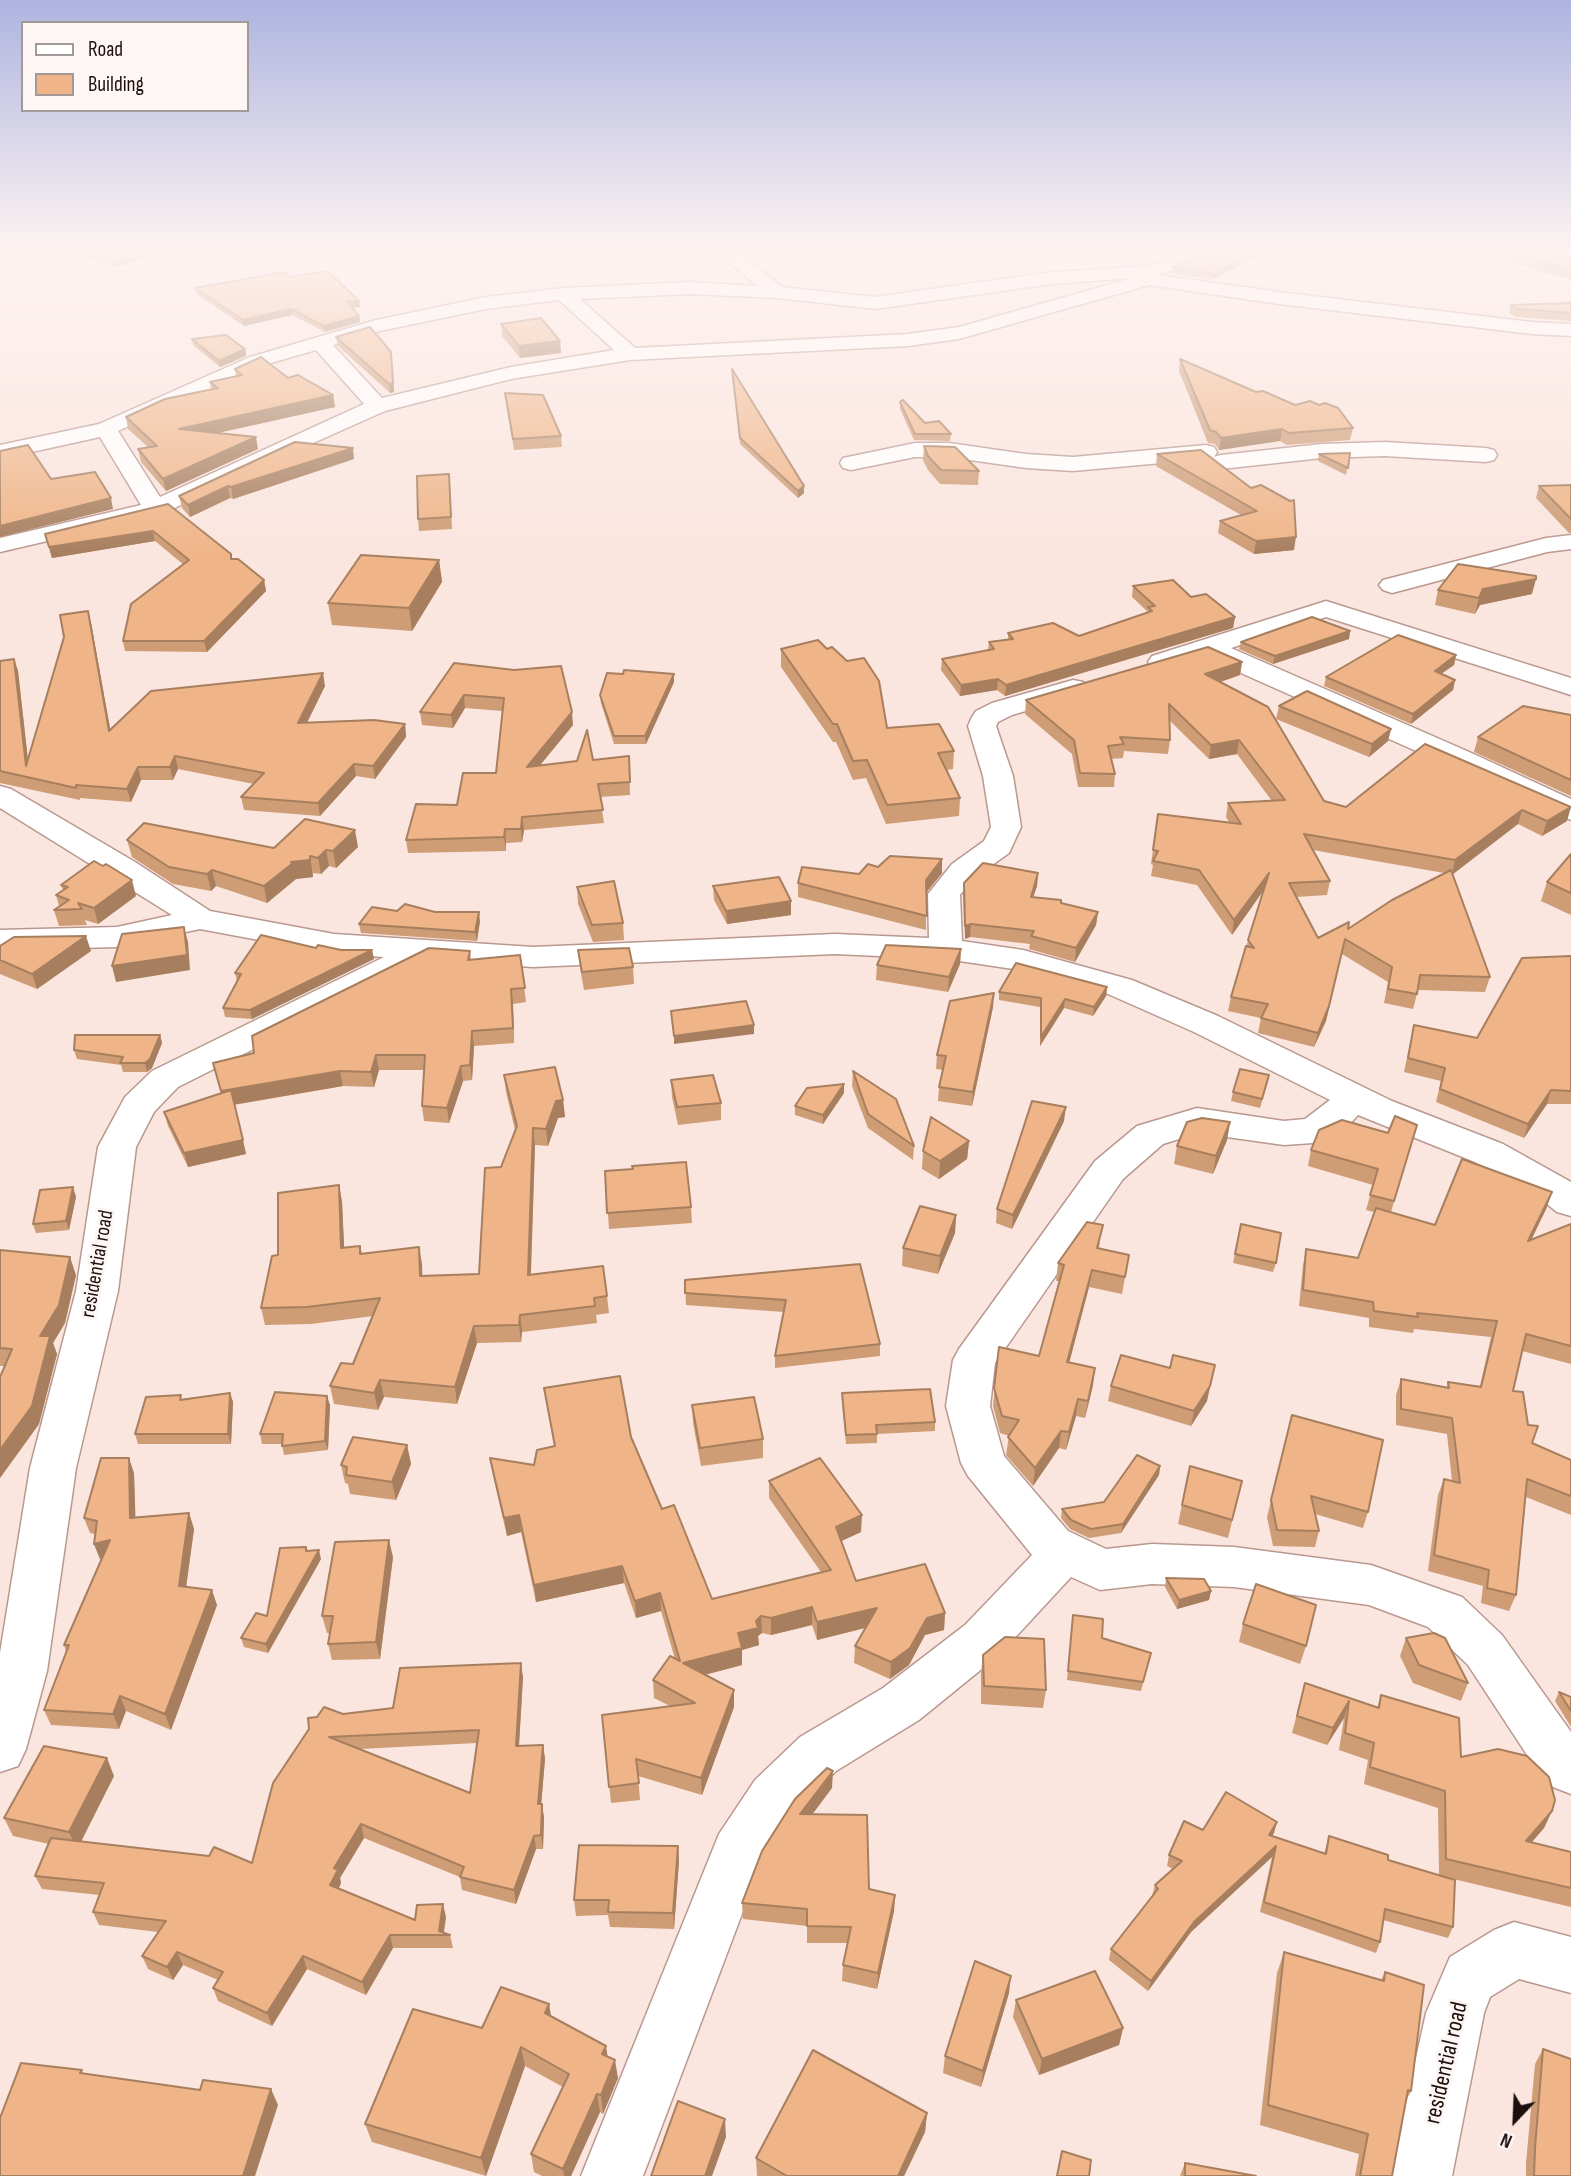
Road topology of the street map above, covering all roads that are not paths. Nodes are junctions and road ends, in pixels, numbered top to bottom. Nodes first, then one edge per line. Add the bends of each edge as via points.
1 (290, 352) edge
2 (328, 352) edge
3 (627, 352) edge
4 (679, 352) edge
5 (630, 354) junction
6 (377, 406) junction
7 (106, 429) junction
8 (0, 452) edge
9 (1486, 454) dead end
10 (851, 463) dead end
11 (155, 509) junction
12 (1571, 542) edge
13 (0, 545) edge
14 (1392, 585) dead end
15 (1208, 648) junction
16 (1571, 687) edge
17 (0, 795) edge
18 (1571, 810) edge
19 (200, 919) junction
20 (0, 940) edge
21 (427, 949) junction
22 (946, 949) junction
23 (1354, 1097) junction
24 (1571, 1202) edge
25 (1066, 1550) junction
26 (0, 1749) edge
27 (1571, 1770) edge
28 (1571, 1965) edge
29 (612, 2176) edge
30 (1421, 2176) edge

1 - 7 street via 257,361
2 - 6 street
3 - 5 street
4 - 5 street
5 - 6 street via 511,373
6 - 11 street
7 - 8 street
7 - 11 street
9 - 10 street via 1385,449 1073,464 915,450
11 - 13 street
12 - 14 street
15 - 16 street via 1326,609
15 - 18 street
15 - 22 street via 986,717 982,726 998,776 1006,827 998,846 963,871 944,894
17 - 19 street
19 - 20 street via 117,937
19 - 21 street via 334,944
21 - 22 street via 533,957 835,944
21 - 26 street, residential road via 166,1079 138,1106 117,1147 97,1291 52,1468 22,1671
22 - 23 street via 1023,960 1120,987
23 - 24 street via 1489,1153 1546,1182
23 - 25 street via 1333,1119 1313,1131 1283,1133 1197,1120 1150,1135 1109,1170 974,1360 968,1406 984,1463 1054,1548
25 - 27 street via 1100,1570 1152,1564 1234,1567 1371,1585 1444,1612 1485,1650 1550,1747
25 - 29 street via 982,1640 901,1704 818,1754 774,1797 738,1852
28 - 30 street, residential road via 1514,1950 1470,1976 1455,2013

